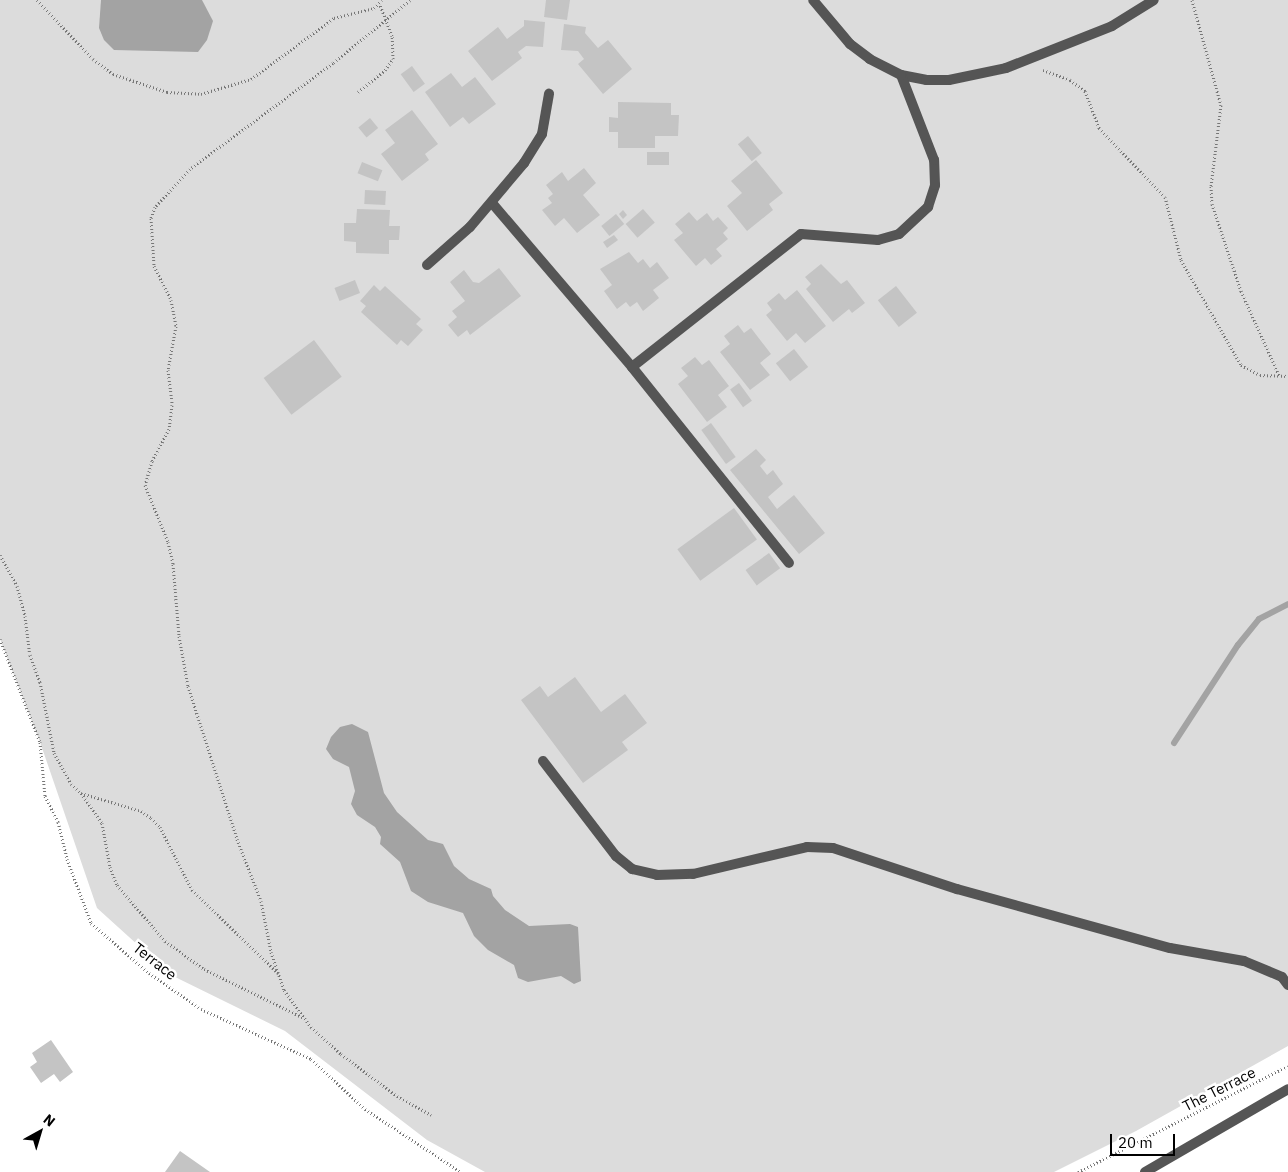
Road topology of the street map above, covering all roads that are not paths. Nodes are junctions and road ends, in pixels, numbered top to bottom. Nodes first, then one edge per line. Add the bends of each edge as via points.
1 (813, 0) edge
2 (1154, 0) edge
3 (900, 75) junction
4 (550, 94) dead end
5 (492, 203) junction
6 (427, 265) dead end
7 (632, 367) junction
8 (789, 563) dead end
9 (543, 761) dead end
10 (1288, 985) edge
11 (1288, 1089) edge
12 (1145, 1172) edge

1 - 3 street via 850,44
2 - 3 street via 1112,26 1020,63 949,80
3 - 7 street via 934,160 935,185 928,207 915,223 899,234 878,240 801,234
4 - 5 street via 542,134
5 - 6 street
5 - 7 street
7 - 8 street
9 - 10 street via 616,856 632,869 657,875 693,874 807,847 833,848 957,889 1170,948 1244,961 1282,977
11 - 12 street

